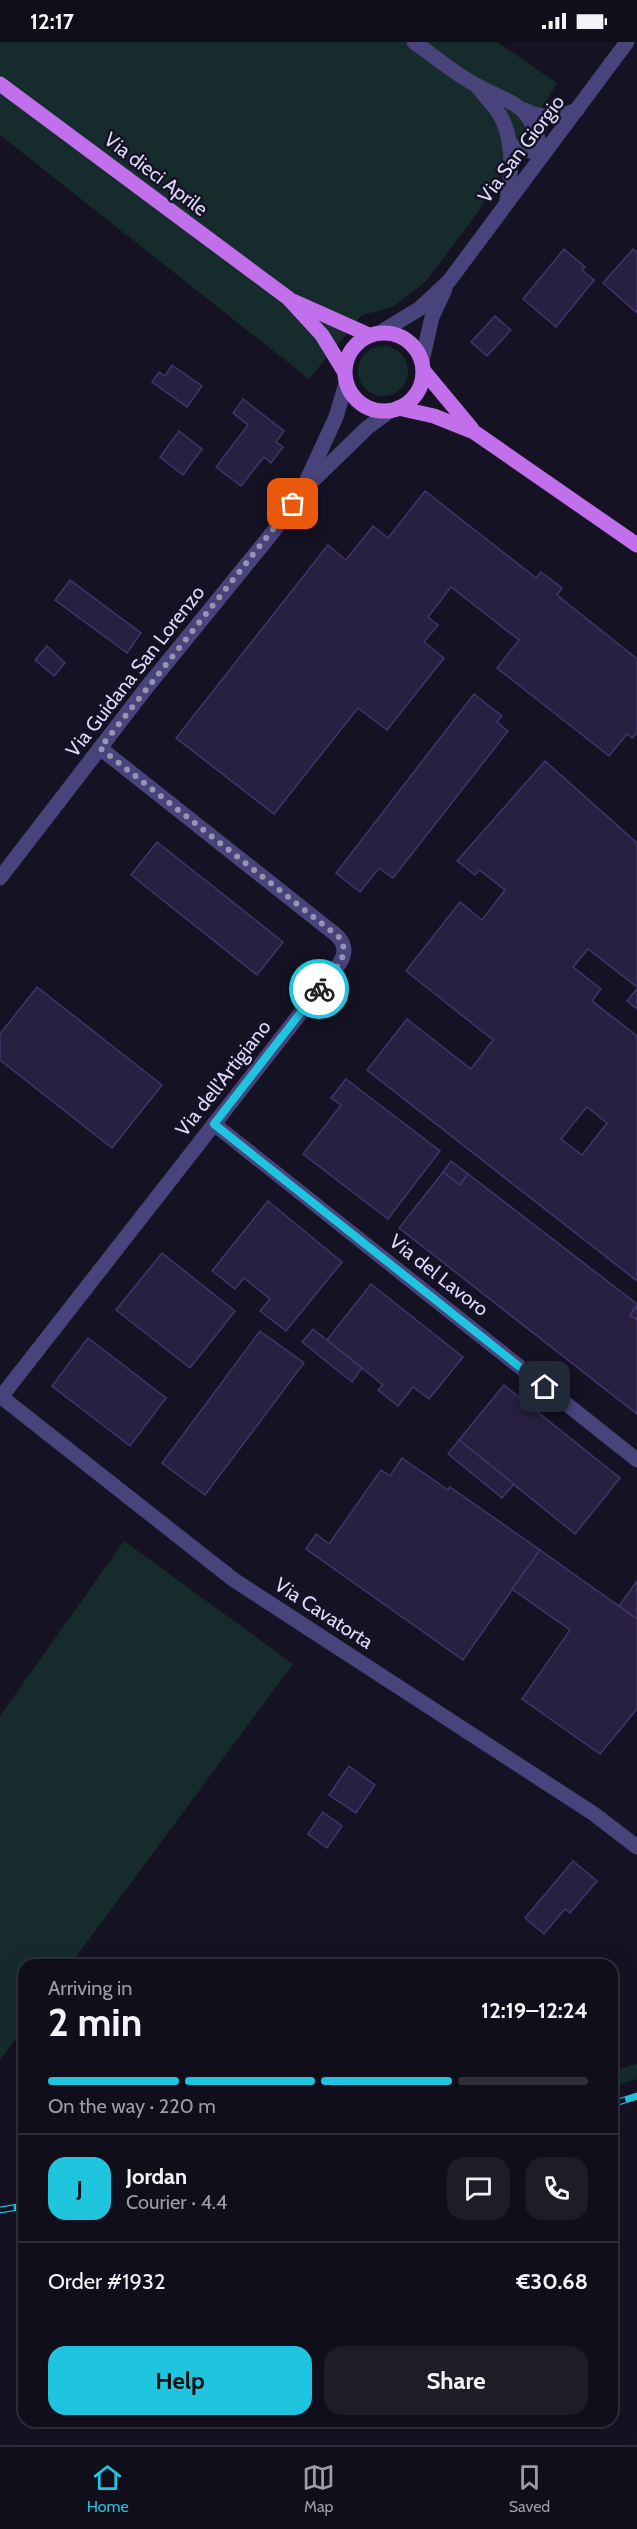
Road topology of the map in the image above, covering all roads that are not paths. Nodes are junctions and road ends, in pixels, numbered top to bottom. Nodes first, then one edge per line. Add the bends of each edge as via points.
1 (414, 42) edge
2 (627, 42) edge
3 (0, 84) edge
4 (476, 85) junction
5 (524, 110) junction
6 (577, 110) junction
7 (509, 144) junction
8 (543, 154) junction
9 (506, 203) junction
10 (449, 281) junction
11 (288, 298) junction
12 (375, 334) junction
13 (422, 366) junction
14 (345, 377) junction
15 (394, 409) junction
16 (474, 432) junction
17 (303, 490) junction
18 (637, 544) edge
19 (100, 748) junction
20 (0, 878) edge
21 (214, 1124) junction
22 (1, 1396) edge
23 (637, 1460) edge
24 (637, 1847) edge

1 - 4 street
2 - 6 street, Via San Giorgio
3 - 11 main road, Via dieci Aprile
4 - 5 street
4 - 7 street via 502,120
5 - 6 street via 553,117
5 - 8 street via 537,131
6 - 8 street, Via San Giorgio
7 - 8 street
7 - 9 street via 511,175
8 - 9 street, Via San Giorgio
9 - 10 street, Via San Giorgio
10 - 12 street, Via San Giorgio via 419,309
10 - 13 street, Via San Giorgio via 432,317
11 - 12 main road, Via dieci Aprile
11 - 14 main road, Via dieci Aprile via 322,335
12 - 13 main road via 394,334 406,339 416,349
12 - 14 main road via 351,350
13 - 15 main road via 417,393
13 - 16 main road
14 - 15 main road via 351,393 368,408
14 - 17 street via 336,417
15 - 16 main road via 434,416
15 - 17 street via 368,427
16 - 18 main road
17 - 19 street, Via Guidana San Lorenzo
19 - 20 street, Via Guidana San Lorenzo
19 - 21 street, Via dell'Artigiano via 343,942 342,959
21 - 22 street, Via dell'Artigiano
21 - 23 street, Via del Lavoro
22 - 24 street, Via Cavatorta via 234,1580 594,1814

